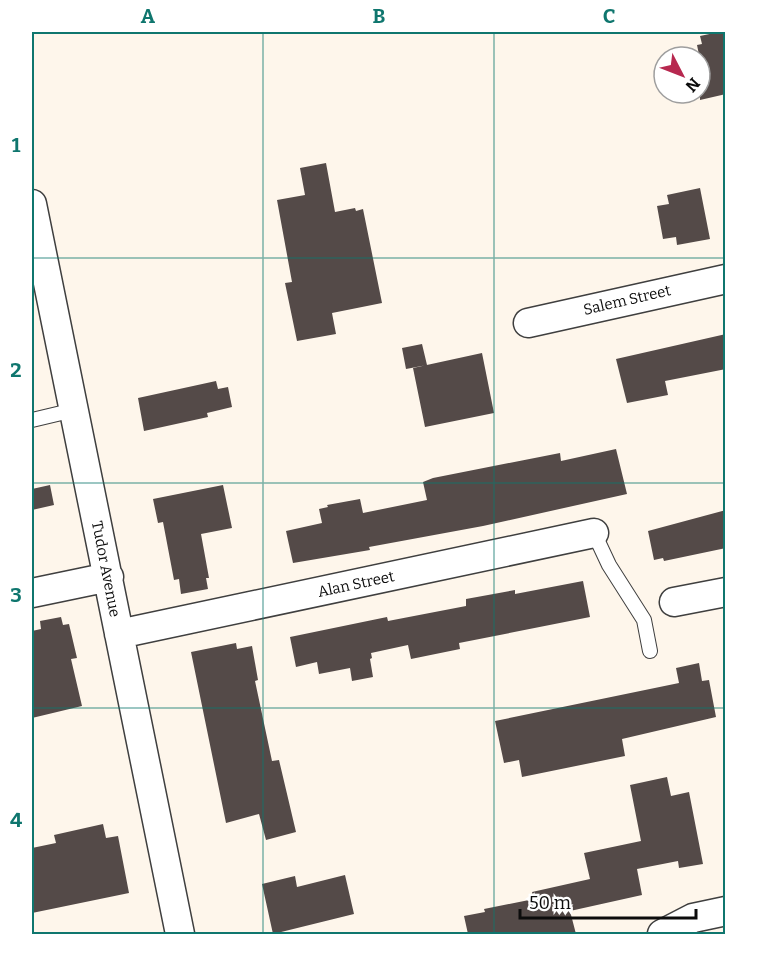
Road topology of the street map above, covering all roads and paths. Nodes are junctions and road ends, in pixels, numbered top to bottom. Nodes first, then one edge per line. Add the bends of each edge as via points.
1 (32, 204) edge
2 (726, 279) edge
3 (528, 323) dead end
4 (74, 410) junction
5 (32, 420) edge
6 (594, 533) joint
7 (109, 577) junction
8 (726, 592) edge
9 (32, 593) edge
10 (674, 603) dead end
11 (119, 634) junction
12 (650, 651) dead end
13 (726, 911) edge
14 (175, 934) edge
15 (662, 934) edge

1 - 4 street, Tudor Avenue
2 - 3 street, Salem Street
4 - 5 lane
4 - 7 street, Tudor Avenue
6 - 11 street, Alan Street
6 - 12 lane via 644,620
7 - 9 street
7 - 11 street, Tudor Avenue
8 - 10 street
11 - 14 street, Tudor Avenue
13 - 15 street via 693,918

